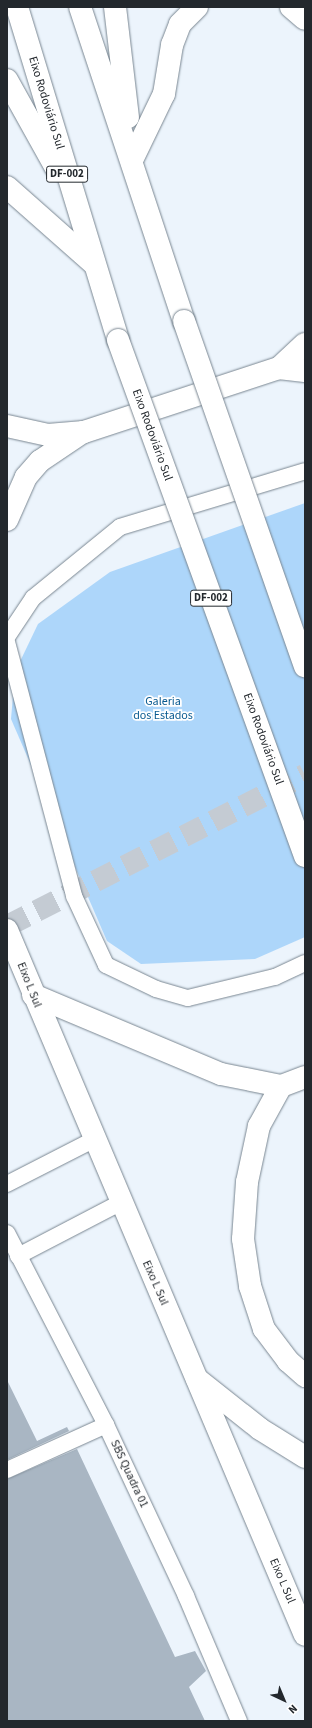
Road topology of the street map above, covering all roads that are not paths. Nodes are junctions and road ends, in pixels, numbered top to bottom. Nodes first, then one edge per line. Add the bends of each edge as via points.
1 (17, 7) edge
2 (80, 7) edge
3 (115, 7) edge
4 (197, 7) edge
5 (291, 7) edge
6 (305, 19) edge
7 (7, 80) edge
8 (133, 158) junction
9 (7, 187) edge
10 (76, 202) junction
11 (95, 265) junction
12 (305, 344) edge
13 (279, 368) junction
14 (305, 371) edge
15 (7, 426) edge
16 (84, 432) junction
17 (305, 471) edge
18 (7, 520) edge
19 (7, 637) edge
20 (7, 642) edge
21 (305, 666) edge
22 (305, 856) edge
23 (7, 930) edge
24 (305, 962) edge
25 (33, 995) junction
26 (305, 1077) edge
27 (281, 1086) junction
28 (93, 1140) junction
29 (7, 1184) edge
30 (120, 1203) junction
31 (7, 1234) edge
32 (18, 1256) junction
33 (305, 1376) edge
34 (197, 1379) junction
35 (106, 1425) junction
36 (305, 1457) edge
37 (7, 1470) edge
38 (305, 1635) edge
39 (239, 1721) edge

1 - 10 main road, Eixo Rodoviário Sul / DF-002
2 - 8 main road
3 - 8 main road
4 - 8 main road via 180,24 172,45 164,94
5 - 6 main road
7 - 10 main road
8 - 21 main road, bridge via 184,320
9 - 11 main road
10 - 11 main road, Eixo Rodoviário Sul / DF-002
11 - 22 main road, Eixo Rodoviário Sul / DF-002, bridge via 118,340
12 - 13 main road
13 - 14 main road
13 - 16 main road
15 - 16 main road via 48,435
16 - 18 main road via 35,466 17,493
17 - 19 lane via 120,527 33,598
20 - 24 lane via 74,896 106,965 156,989 188,998 275,977
23 - 25 main road, Eixo L Sul
25 - 27 main road via 221,1074
25 - 28 main road, Eixo L Sul
26 - 27 main road
27 - 33 main road via 259,1126 247,1182 243,1239 250,1286 264,1329 288,1361
28 - 29 lane
28 - 30 main road, Eixo L Sul
30 - 32 lane
30 - 34 main road, Eixo L Sul
31 - 32 lane, SBS Quadra 01
32 - 35 lane, SBS Quadra 01
34 - 36 main road via 260,1429
34 - 38 main road, Eixo L Sul
35 - 37 lane
35 - 39 lane, SBS Quadra 01 via 186,1596

